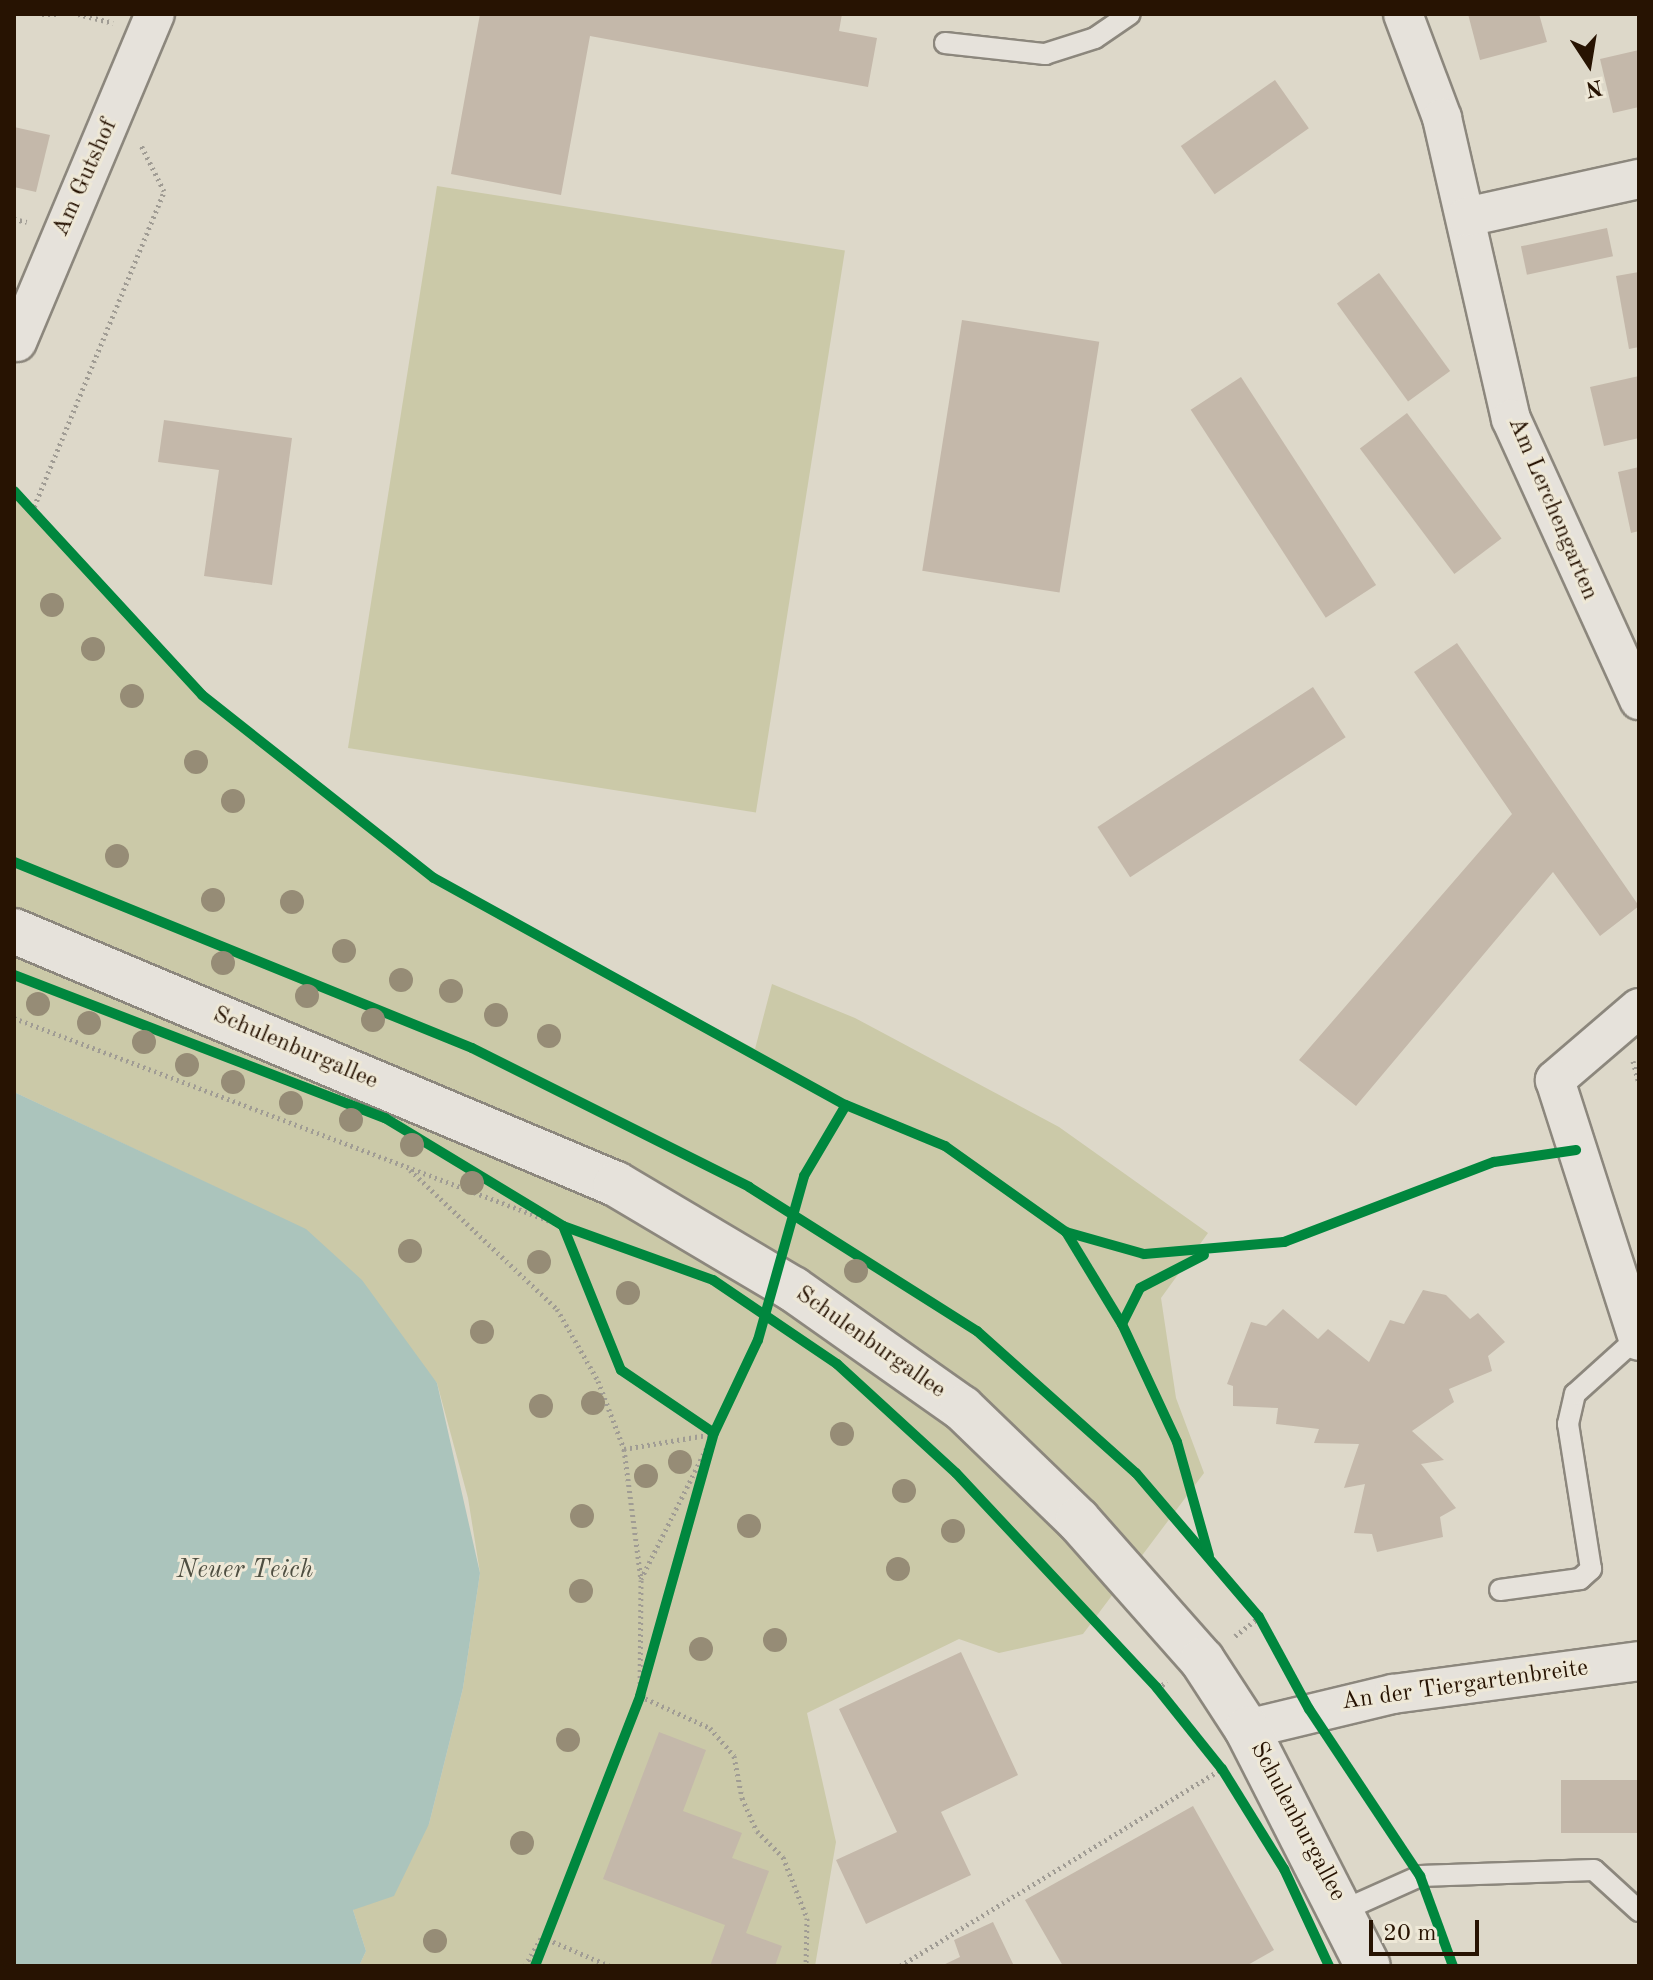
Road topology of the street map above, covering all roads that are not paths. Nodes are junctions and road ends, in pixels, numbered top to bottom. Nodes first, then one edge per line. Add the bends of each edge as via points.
1 (155, 14) edge
2 (1130, 14) edge
3 (1403, 14) edge
4 (945, 43) dead end
5 (1639, 179) edge
6 (1466, 217) junction
7 (17, 342) dead end
8 (1639, 700) edge
9 (14, 931) edge
10 (1639, 1008) edge
11 (1638, 1339) edge
12 (1500, 1590) dead end
13 (1639, 1661) edge
14 (1247, 1729) junction
15 (1344, 1910) junction
16 (1639, 1911) edge
17 (1368, 1966) edge

1 - 7 street, Am Gutshof
2 - 4 lane via 1095,38 1045,54
3 - 6 street, Am Lerchengarten via 1442,118
5 - 6 street
6 - 8 street, Am Lerchengarten via 1511,419
9 - 14 street, Schulenburgallee via 616,1184 793,1289 962,1408 1067,1510 1202,1660
10 - 11 street via 1555,1080
11 - 12 lane via 1575,1394 1568,1424 1591,1569 1580,1579
13 - 14 street, An der Tiergartenbreite via 1393,1694
14 - 15 street, Schulenburgallee
15 - 16 lane via 1420,1876 1594,1870
15 - 17 street, Schulenburgallee

